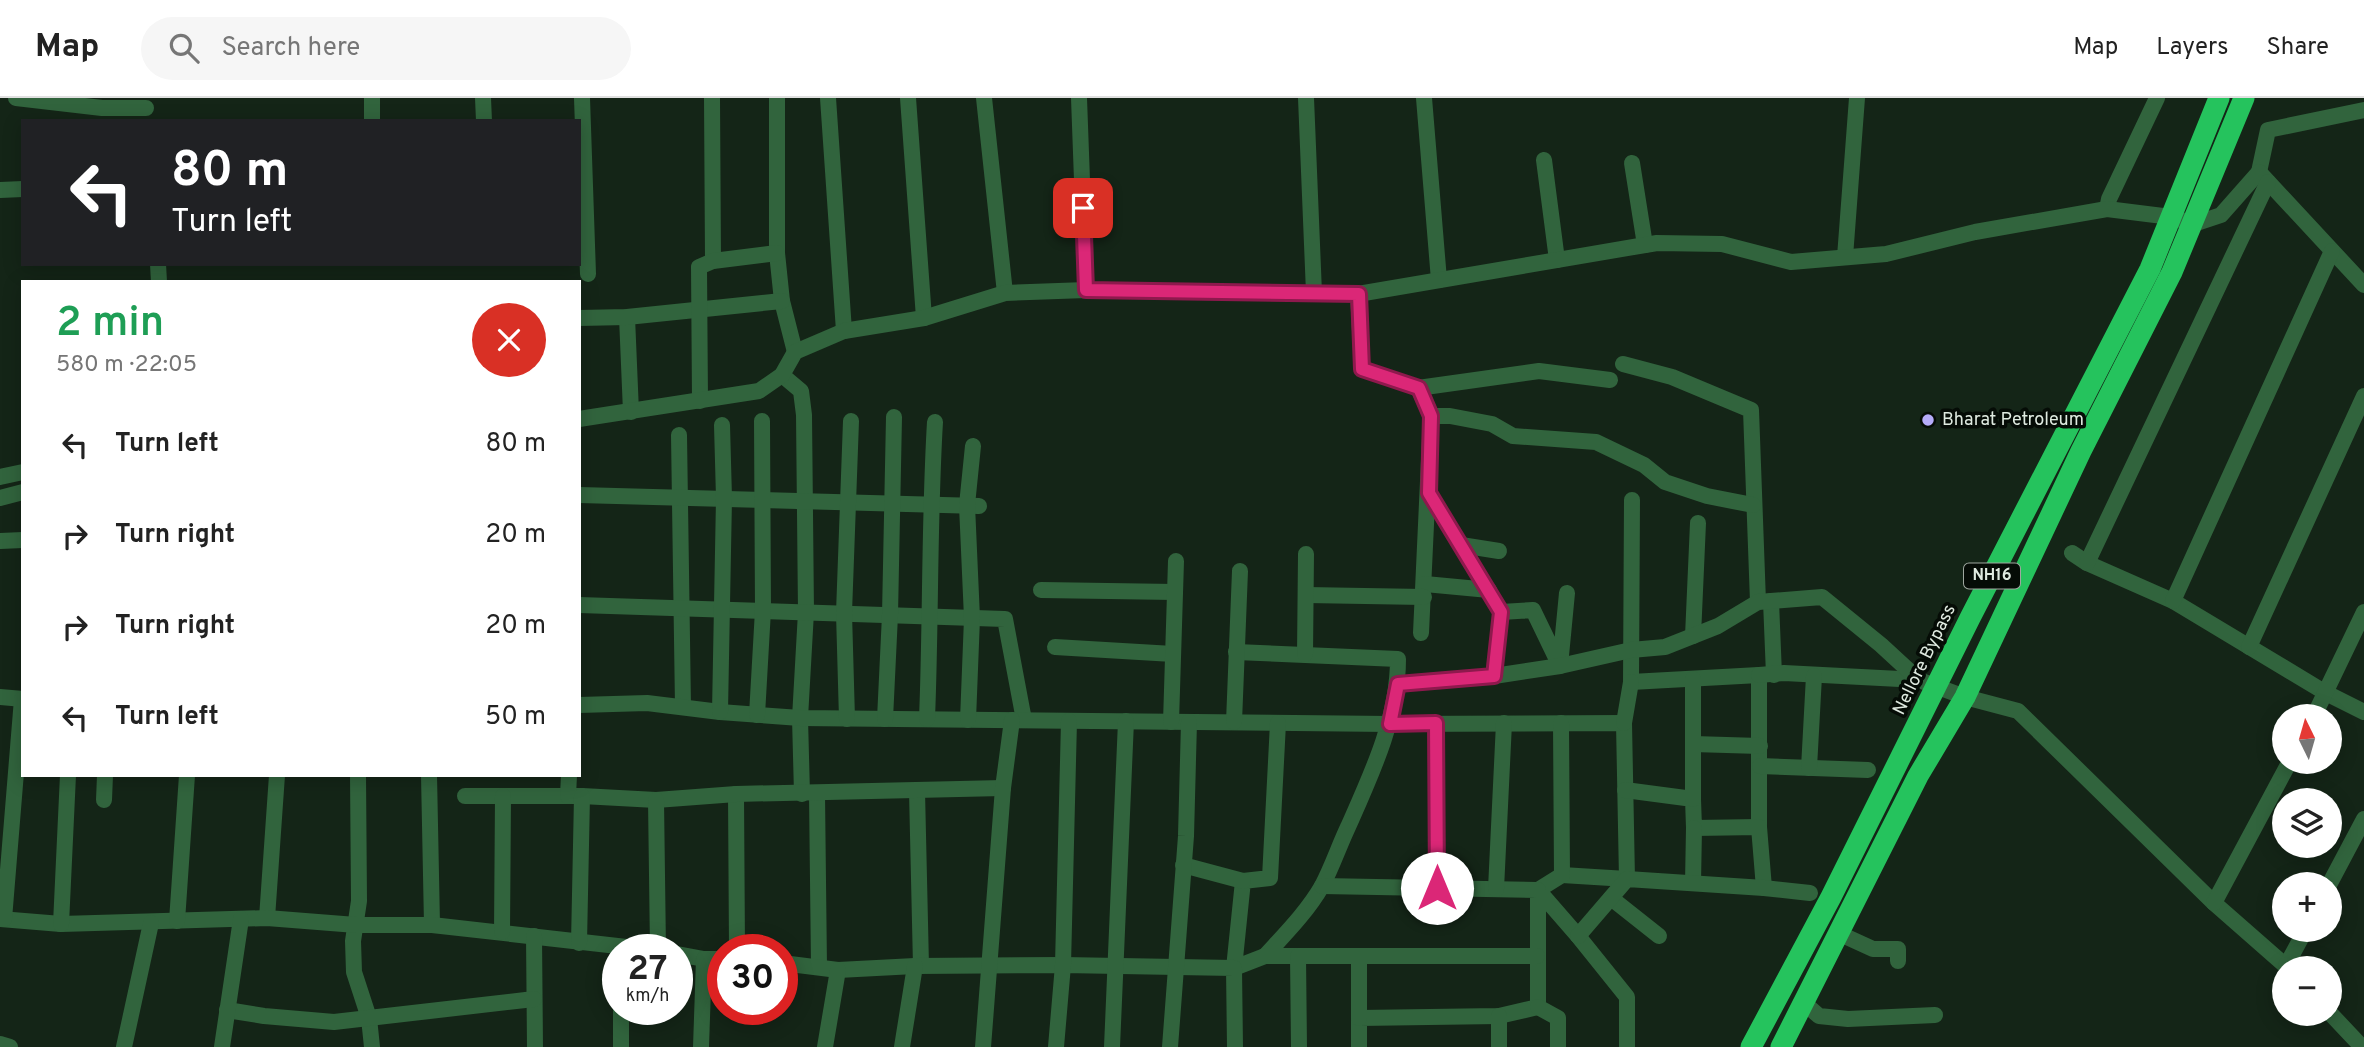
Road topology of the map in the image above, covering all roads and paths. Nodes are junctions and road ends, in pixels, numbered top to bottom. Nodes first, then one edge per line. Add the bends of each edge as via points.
1 (16, 98) edge
2 (372, 98) edge
3 (483, 98) edge
4 (582, 98) edge
5 (712, 98) edge
6 (777, 98) edge
7 (828, 98) edge
8 (908, 98) edge
9 (984, 98) edge
10 (1079, 98) edge
11 (1306, 98) edge
12 (1424, 98) edge
13 (1857, 98) edge
14 (2157, 98) edge
15 (2219, 98) edge
16 (2244, 98) edge
17 (146, 109) edge
18 (2364, 110) edge
19 (372, 119) edge
20 (484, 119) edge
21 (1544, 160) dead end
22 (1632, 163) dead end
23 (2264, 177) junction
24 (21, 189) edge
25 (0, 190) edge
26 (2107, 209) junction
27 (2171, 217) junction
28 (2194, 224) junction
29 (583, 242) edge
30 (1645, 245) junction
31 (2332, 251) junction
32 (778, 253) junction
33 (1845, 257) junction
34 (1557, 260) junction
35 (713, 261) junction
36 (588, 274) dead end
37 (1439, 280) junction
38 (2364, 285) edge
39 (1086, 290) junction
40 (1005, 293) junction
41 (1314, 293) junction
42 (1359, 294) junction
43 (782, 301) junction
44 (700, 307) junction
45 (627, 317) junction
46 (581, 318) edge
47 (924, 318) junction
48 (844, 331) junction
49 (794, 352) junction
50 (1623, 364) dead end
51 (782, 375) junction
52 (1610, 380) dead end
53 (1419, 388) junction
54 (2364, 396) edge
55 (700, 401) junction
56 (631, 411) junction
57 (1431, 416) junction
58 (894, 417) dead end
59 (581, 419) edge
60 (762, 421) dead end
61 (851, 421) dead end
62 (935, 422) dead end
63 (722, 425) dead end
64 (679, 435) dead end
65 (973, 446) dead end
66 (21, 472) edge
67 (0, 477) edge
68 (21, 493) edge
69 (1429, 493) junction
70 (581, 495) edge
71 (680, 496) junction
72 (0, 498) edge
73 (724, 498) junction
74 (762, 499) junction
75 (805, 500) junction
76 (1632, 500) dead end
77 (848, 502) junction
78 (891, 503) junction
79 (930, 504) junction
80 (973, 505) junction
81 (1752, 505) junction
82 (1698, 523) dead end
83 (21, 540) edge
84 (0, 541) edge
85 (1461, 545) junction
86 (1499, 551) dead end
87 (2072, 553) dead end
88 (1306, 554) dead end
89 (1176, 561) dead end
90 (2087, 563) junction
91 (1240, 571) dead end
92 (1041, 590) dead end
93 (1424, 590) junction
94 (1489, 590) junction
95 (1175, 592) junction
96 (1567, 593) dead end
97 (1306, 595) junction
98 (2173, 601) junction
99 (1764, 602) junction
100 (581, 605) edge
101 (683, 608) junction
102 (722, 609) junction
103 (763, 610) junction
104 (806, 612) junction
105 (1501, 612) junction
106 (2364, 612) edge
107 (844, 613) junction
108 (890, 615) junction
109 (931, 617) junction
110 (972, 618) junction
111 (1421, 633) dead end
112 (1693, 636) junction
113 (1055, 647) dead end
114 (2249, 647) junction
115 (1631, 650) junction
116 (1236, 652) junction
117 (1173, 654) junction
118 (1305, 654) junction
119 (1560, 666) junction
120 (1767, 675) junction
121 (1494, 676) junction
122 (1814, 676) junction
123 (1693, 679) junction
124 (1631, 682) junction
125 (1928, 683) junction
126 (1398, 684) junction
127 (2326, 693) junction
128 (0, 697) edge
129 (1965, 697) junction
130 (21, 699) edge
131 (2320, 704) edge
132 (581, 705) edge
133 (683, 707) junction
134 (21, 710) edge
135 (720, 712) junction
136 (2364, 712) edge
137 (757, 715) junction
138 (800, 718) junction
139 (847, 719) junction
140 (885, 719) junction
141 (928, 719) junction
142 (968, 720) junction
143 (1018, 720) junction
144 (1069, 721) junction
145 (1126, 721) junction
146 (1171, 722) junction
147 (1189, 722) junction
148 (1234, 722) junction
149 (1278, 723) junction
150 (1436, 723) junction
151 (1504, 723) junction
152 (1561, 723) junction
153 (1624, 723) junction
154 (1390, 724) junction
155 (1693, 744) junction
156 (1760, 746) junction
157 (1760, 766) junction
158 (1809, 768) junction
159 (1868, 770) dead end
160 (2283, 774) edge
161 (68, 777) edge
162 (105, 777) edge
163 (187, 777) edge
164 (277, 777) edge
165 (358, 777) edge
166 (429, 777) edge
167 (570, 777) edge
168 (1003, 788) junction
169 (1625, 790) junction
170 (917, 791) junction
171 (736, 794) junction
172 (810, 794) junction
173 (465, 796) dead end
174 (503, 796) junction
175 (575, 796) junction
176 (1693, 799) junction
177 (104, 800) dead end
178 (656, 800) junction
179 (2364, 819) edge
180 (1759, 827) junction
181 (1694, 828) junction
182 (1183, 865) junction
183 (2336, 872) edge
184 (1562, 875) junction
185 (1628, 879) junction
186 (1243, 881) junction
187 (1693, 883) junction
188 (1322, 886) junction
189 (1437, 888) junction
190 (1764, 888) junction
191 (1496, 889) junction
192 (1538, 890) junction
193 (1810, 893) dead end
194 (1611, 898) junction
195 (2214, 903) junction
196 (267, 918) junction
197 (2, 919) edge
198 (241, 919) junction
199 (177, 921) junction
200 (151, 923) junction
201 (61, 924) junction
202 (356, 925) junction
203 (432, 926) junction
204 (502, 932) junction
205 (1838, 933) junction
206 (656, 934) edge
207 (737, 934) edge
208 (534, 936) junction
209 (1578, 936) junction
210 (1660, 936) dead end
211 (579, 943) junction
212 (602, 946) edge
213 (1265, 956) junction
214 (1298, 956) junction
215 (1359, 956) junction
216 (1537, 956) junction
217 (2274, 956) edge
218 (693, 957) edge
219 (704, 959) joint
220 (1898, 961) dead end
221 (798, 965) edge
222 (990, 965) junction
223 (1063, 965) junction
224 (1114, 965) junction
225 (918, 966) junction
226 (819, 967) junction
227 (1174, 967) junction
228 (1234, 968) junction
229 (838, 970) junction
230 (534, 999) junction
231 (1803, 1002) junction
232 (1538, 1007) junction
233 (227, 1010) junction
234 (1935, 1015) dead end
235 (1499, 1016) junction
236 (369, 1018) junction
237 (1359, 1018) junction
238 (621, 1025) edge
239 (2342, 1026) edge
240 (0, 1044) edge
241 (10, 1047) edge
242 (124, 1047) edge
243 (222, 1047) edge
244 (372, 1047) edge
245 (535, 1047) edge
246 (621, 1047) edge
247 (701, 1047) edge
248 (825, 1047) edge
249 (902, 1047) edge
250 (983, 1047) edge
251 (1055, 1047) edge
252 (1112, 1047) edge
253 (1170, 1047) edge
254 (1235, 1047) edge
255 (1299, 1047) edge
256 (1359, 1047) edge
257 (1499, 1047) edge
258 (1558, 1047) edge
259 (1627, 1047) edge
260 (1751, 1047) edge
261 (1782, 1047) edge
262 (2361, 1047) edge

1 - 17 street
2 - 19 street
3 - 20 street
4 - 29 street
5 - 35 street
6 - 32 street
7 - 48 street
8 - 47 street
9 - 40 street
10 - 39 street
11 - 41 street
12 - 37 street
13 - 33 street
14 - 26 street
15 - 27 highway, Nellore Bypass / NH16
16 - 28 highway, NH16
18 - 23 street via 2268,130
21 - 34 street
22 - 30 street
23 - 28 street via 2221,215
23 - 31 street
23 - 90 street
24 - 25 street
26 - 27 street
26 - 33 street via 1975,232 1886,254
27 - 28 street
27 - 125 highway, Nellore Bypass / NH16 via 2150,269 1970,618
28 - 129 highway, NH16
29 - 36 street
30 - 33 street via 1722,244 1791,262
30 - 34 street
31 - 38 street
31 - 98 street
32 - 35 street
32 - 43 street
34 - 37 street
35 - 44 street via 699,267
37 - 42 street
39 - 40 street
39 - 41 street
40 - 47 street
41 - 42 street
42 - 53 street via 1362,369
43 - 44 street
43 - 49 street
44 - 45 street
44 - 55 street
45 - 46 street
45 - 56 street
47 - 48 street
48 - 49 street
49 - 51 street
50 - 81 street via 1672,377 1751,410
51 - 55 street via 759,391
51 - 75 street via 801,391
52 - 53 street via 1539,371
53 - 57 street
54 - 114 street
55 - 56 street
56 - 59 street
57 - 69 street
57 - 81 street via 1492,424 1513,436 1596,442 1644,465 1665,482
58 - 78 street
60 - 74 street
61 - 77 street
62 - 79 street
63 - 73 street
64 - 71 street
65 - 80 street
66 - 67 street
68 - 72 street
69 - 85 street
69 - 93 street
70 - 71 street
71 - 73 street
71 - 101 street
73 - 74 street
73 - 102 street
74 - 75 street
74 - 103 street
75 - 77 street
75 - 104 street
76 - 115 street
77 - 78 street
77 - 107 street
78 - 79 street
78 - 108 street
79 - 80 street
79 - 109 street
80 - 110 street
81 - 99 street
82 - 112 street
83 - 84 street
85 - 86 street
85 - 94 street
87 - 90 street
88 - 97 street
89 - 95 street
90 - 98 street
91 - 116 street
92 - 95 street
93 - 94 street
93 - 97 street
93 - 111 street
94 - 105 street
95 - 117 street
96 - 119 street
97 - 118 street
98 - 114 street
99 - 112 street
99 - 120 street
99 - 125 street via 1822,597
100 - 101 street
101 - 102 street
101 - 133 street
102 - 103 street
102 - 135 street
103 - 104 street
103 - 137 street
104 - 107 street
104 - 138 street
105 - 119 street via 1533,610
105 - 121 street
106 - 127 street
107 - 108 street
107 - 139 street
108 - 109 street
108 - 140 street
109 - 110 street
109 - 141 street
110 - 142 street
110 - 143 street via 1005,619
112 - 115 street via 1665,647
113 - 117 street
114 - 127 street
115 - 119 street
115 - 124 street
116 - 118 street
116 - 148 street
117 - 146 street
118 - 126 street via 1398,659
119 - 121 street
120 - 122 street
120 - 123 street
120 - 156 street
121 - 126 street
122 - 125 street
122 - 158 street
123 - 124 street
123 - 155 street
124 - 153 street
125 - 129 street
125 - 260 highway, Nellore Bypass / NH16 via 1831,897
126 - 154 street
127 - 131 street
127 - 136 street
128 - 130 street
129 - 195 street via 2018,711
129 - 205 highway, NH16 via 1918,776
132 - 133 street via 647,702
133 - 135 street
134 - 197 street
135 - 137 street
137 - 138 street
138 - 139 street
138 - 172 street
139 - 140 street
140 - 141 street
141 - 142 street
142 - 143 street
143 - 144 street
143 - 168 street
144 - 145 street
144 - 223 street
145 - 146 street
145 - 224 street
146 - 147 street
147 - 148 street
147 - 182 street
148 - 149 street
149 - 154 street
149 - 186 street via 1270,878
150 - 151 street
150 - 154 street
150 - 189 street
151 - 152 street
151 - 191 street
152 - 153 street
152 - 184 street
153 - 169 street
154 - 188 street
155 - 156 street
155 - 176 street
156 - 157 street
157 - 158 street
157 - 180 street
158 - 159 street
160 - 195 street
161 - 201 street
162 - 177 street
163 - 199 street
164 - 196 street
165 - 202 street
166 - 203 street
167 - 175 street
168 - 170 street
168 - 222 street
169 - 176 street
169 - 185 street
170 - 172 street
170 - 225 street
171 - 172 street
171 - 178 street
171 - 207 street
172 - 226 street
173 - 174 street
174 - 175 street
174 - 204 street
175 - 178 street
175 - 211 street
176 - 181 street
178 - 206 street
179 - 183 street
180 - 181 street
180 - 190 street
181 - 187 street
182 - 186 street
182 - 227 street
184 - 185 street
184 - 192 street
185 - 187 street
185 - 194 street
186 - 228 street
187 - 190 street
188 - 189 street
188 - 213 street
189 - 191 street
190 - 193 street
191 - 192 street
192 - 209 street
192 - 216 street
194 - 209 street
194 - 210 street
195 - 217 street
196 - 198 street
196 - 202 street
197 - 201 street
198 - 199 street
198 - 233 street
199 - 200 street
200 - 201 street
200 - 242 street
202 - 203 street
202 - 236 street via 354,972
203 - 204 street
204 - 208 street
205 - 220 street via 1873,949 1898,948
205 - 231 highway, NH16
208 - 211 street
208 - 230 street
209 - 259 street via 1627,997
211 - 212 street
213 - 214 street
213 - 228 street
214 - 215 street
214 - 255 street
215 - 216 street
215 - 237 street
216 - 232 street
218 - 219 street
219 - 247 street
221 - 226 street
222 - 223 street
222 - 225 street
222 - 250 street
223 - 224 street
223 - 251 street
224 - 227 street
224 - 252 street
225 - 229 street
225 - 249 street
226 - 229 street
227 - 228 street
227 - 253 street
228 - 254 street
229 - 248 street
230 - 236 street
230 - 245 street
231 - 234 street via 1819,1016 1848,1020
231 - 261 highway, NH16
232 - 235 street
232 - 258 street via 1558,1018
233 - 236 street via 334,1022
233 - 243 street
235 - 237 street
235 - 257 street
236 - 244 street
237 - 256 street
238 - 246 street
239 - 262 street
240 - 241 street

